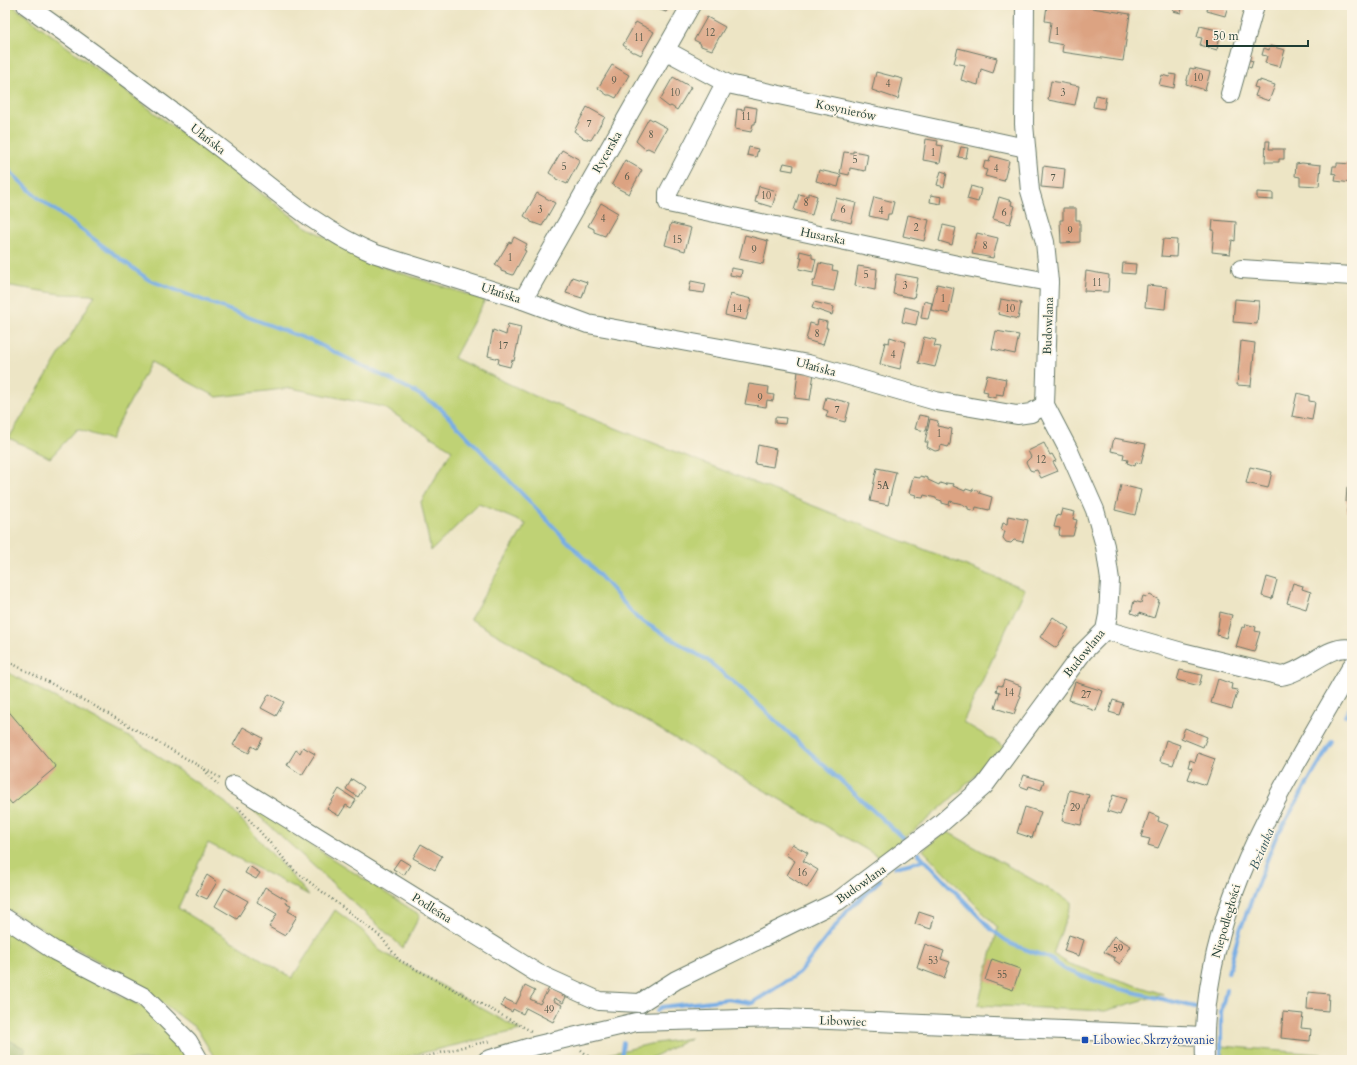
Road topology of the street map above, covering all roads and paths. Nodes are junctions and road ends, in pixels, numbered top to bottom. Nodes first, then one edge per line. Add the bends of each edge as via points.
1 (26, 5) edge
2 (691, 5) edge
3 (1025, 5) edge
4 (1255, 5) edge
5 (666, 50) junction
6 (728, 84) junction
7 (1230, 94) dead end
8 (1026, 148) junction
9 (1241, 269) dead end
10 (1352, 276) edge
11 (1049, 282) junction
12 (523, 300) junction
13 (1045, 405) junction
14 (1105, 630) junction
15 (1352, 649) edge
16 (5, 660) edge
17 (1352, 666) edge
18 (204, 770) junction
19 (227, 786) junction
20 (236, 805) dead end
21 (5, 918) edge
22 (640, 1003) junction
23 (636, 1022) junction
24 (1204, 1036) junction
25 (550, 1043) junction
26 (199, 1060) edge
27 (487, 1060) edge
28 (1204, 1060) edge

1 - 12 street, Ułańska via 167,107 327,229 376,254
2 - 5 street, Rycerska
3 - 8 street, Budowlana
4 - 7 street
5 - 6 street, Kosynierów
5 - 12 street, Rycerska
6 - 8 street, Kosynierów
6 - 11 street, Husarska via 723,87 668,193 668,203
8 - 11 street, Budowlana via 1030,191 1045,242
9 - 10 street
11 - 13 street, Budowlana
12 - 13 street, Ułańska via 588,324 808,364 936,400 1017,415 1031,413
13 - 14 street, Budowlana via 1095,510 1105,546 1110,580
14 - 15 street via 1281,676 1293,674 1332,650
14 - 22 street, Budowlana via 1083,652 984,786 939,825 838,901 676,980
16 - 18 path via 91,704
17 - 24 street, Niepodległości via 1257,836 1238,879 1216,952
18 - 19 path
18 - 19 path
19 - 22 street, Podleśna via 537,973 599,1001
20 - 25 path via 294,870 381,937 399,960
21 - 26 street via 55,951 144,997 188,1041
22 - 23 street via 635,1014
23 - 24 street, Libowiec via 782,1018
23 - 25 street, Libowiec
24 - 28 street, Niepodległości
25 - 27 street, Libowiec

